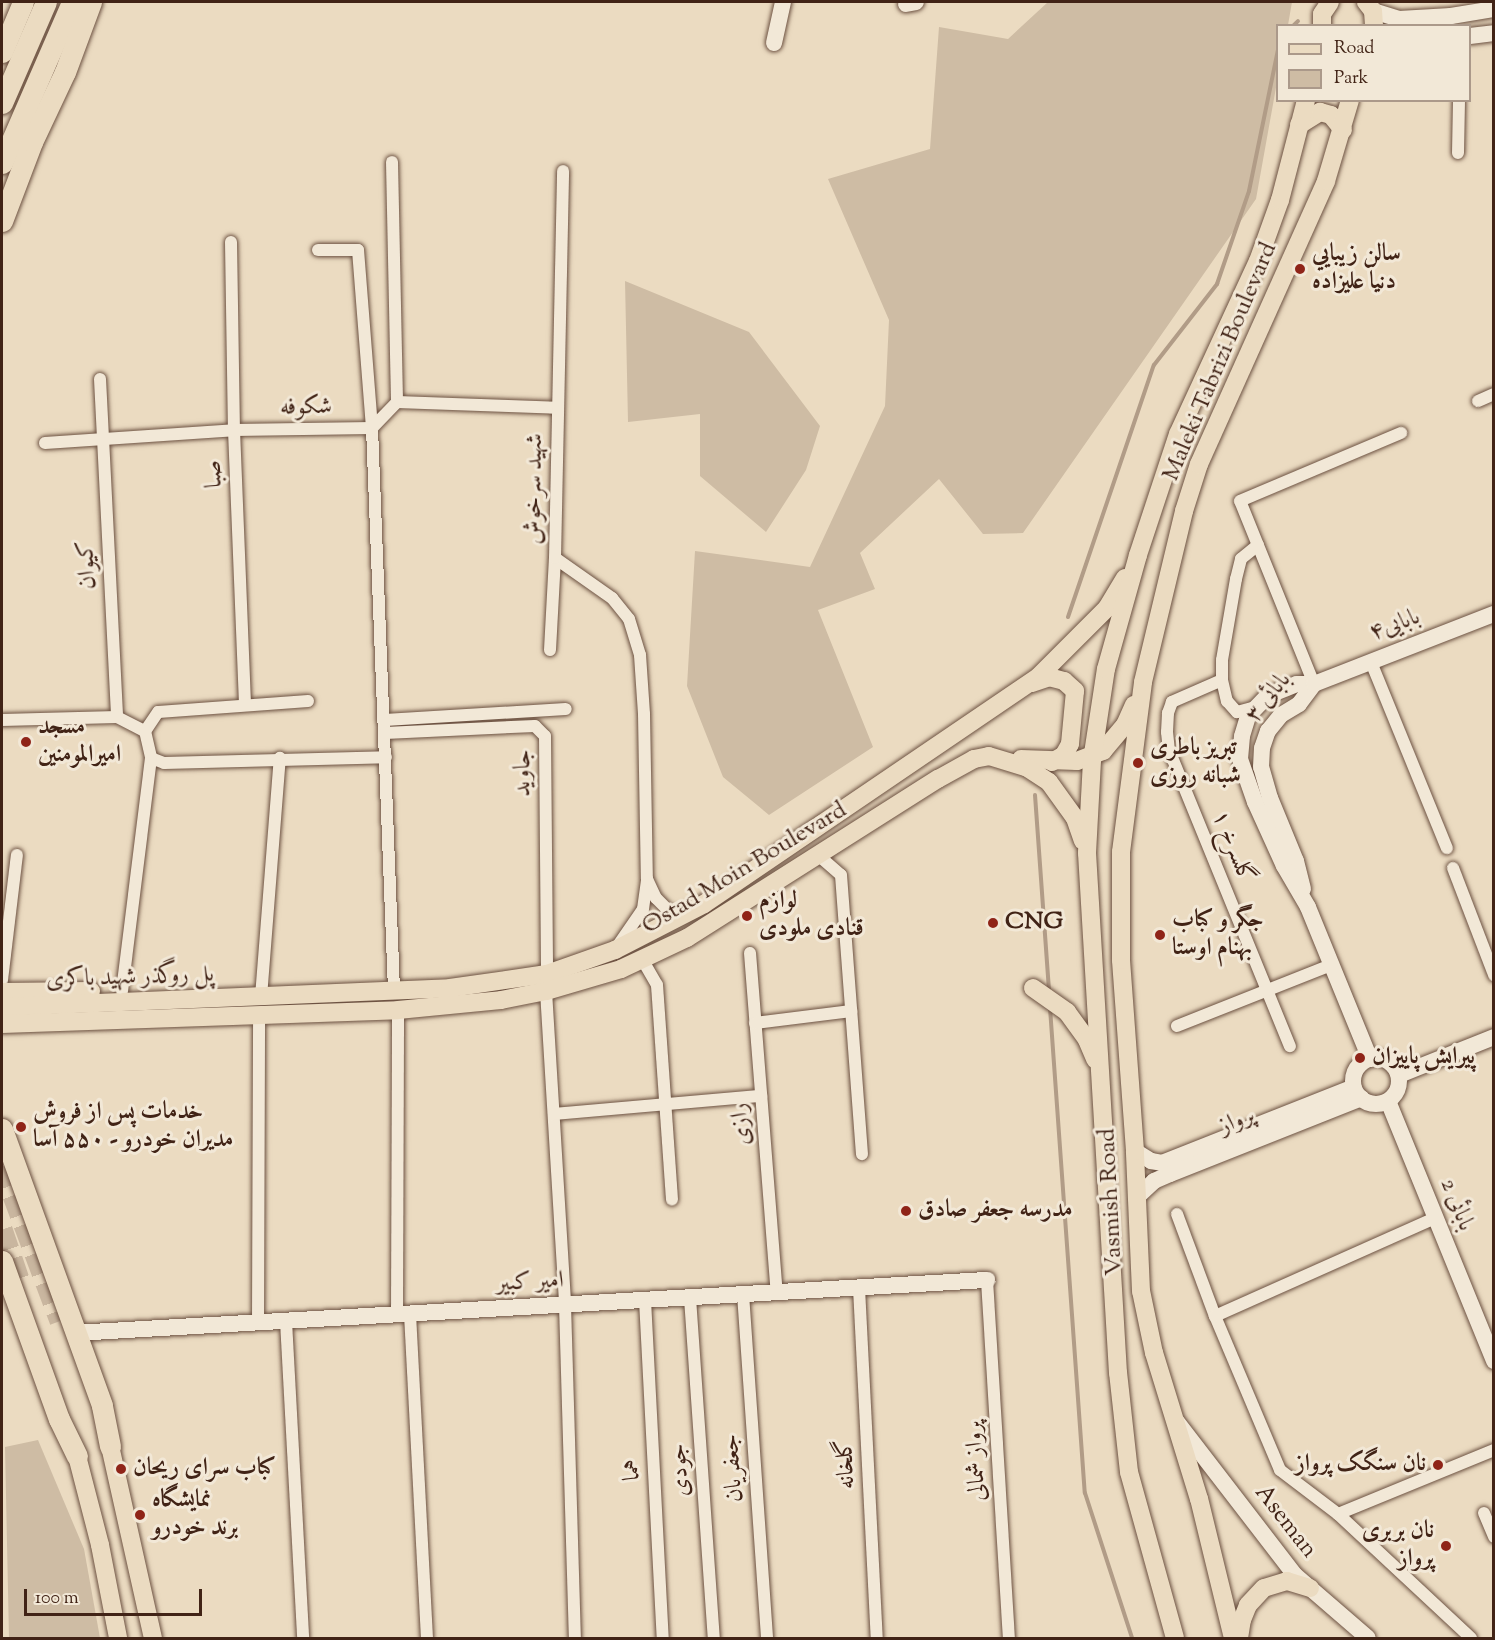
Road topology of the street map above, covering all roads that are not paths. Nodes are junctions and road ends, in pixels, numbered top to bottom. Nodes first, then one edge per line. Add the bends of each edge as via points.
1 (23, 2) edge
2 (46, 2) edge
3 (72, 2) edge
4 (91, 2) edge
5 (783, 2) edge
6 (1330, 2) edge
7 (1370, 9) edge
8 (1494, 9) edge
9 (1322, 24) edge
10 (1494, 33) edge
11 (1471, 36) edge
12 (774, 43) dead end
13 (2, 52) edge
14 (1305, 102) edge
15 (1350, 102) edge
16 (1459, 102) edge
17 (2, 103) edge
18 (1299, 125) junction
19 (1343, 130) junction
20 (1458, 153) dead end
21 (392, 162) dead end
22 (2, 163) edge
23 (564, 171) dead end
24 (2, 221) edge
25 (231, 242) dead end
26 (318, 250) dead end
27 (99, 380) dead end
28 (1494, 394) edge
29 (1478, 401) dead end
30 (397, 402) junction
31 (557, 408) junction
32 (372, 428) junction
33 (234, 430) junction
34 (1401, 433) dead end
35 (102, 439) junction
36 (45, 443) dead end
37 (1258, 545) junction
38 (1138, 555) junction
39 (555, 558) junction
40 (1494, 614) edge
41 (550, 650) dead end
42 (1371, 662) junction
43 (1222, 680) junction
44 (1314, 684) junction
45 (1024, 685) junction
46 (1142, 686) junction
47 (308, 701) dead end
48 (245, 705) junction
49 (1257, 706) junction
50 (566, 709) dead end
51 (117, 717) junction
52 (2, 720) edge
53 (385, 726) junction
54 (145, 731) junction
55 (989, 756) junction
56 (386, 757) junction
57 (151, 758) junction
58 (280, 758) junction
59 (1092, 760) joint
60 (1052, 762) junction
61 (1447, 848) dead end
62 (1087, 853) junction
63 (17, 855) dead end
64 (818, 855) junction
65 (1453, 868) dead end
66 (647, 879) junction
67 (1308, 907) junction
68 (690, 912) junction
69 (615, 950) junction
70 (750, 953) dead end
71 (642, 959) junction
72 (1331, 965) junction
73 (1494, 975) edge
74 (2, 980) edge
75 (547, 983) junction
76 (1033, 988) dead end
77 (1267, 990) junction
78 (122, 991) junction
79 (394, 991) junction
80 (2, 992) edge
81 (261, 996) junction
82 (2, 1007) edge
83 (398, 1010) junction
84 (851, 1011) junction
85 (259, 1016) junction
86 (755, 1023) junction
87 (2, 1024) edge
88 (1177, 1026) dead end
89 (2, 1034) edge
90 (1494, 1037) edge
91 (1290, 1046) dead end
92 (1371, 1059) junction
93 (1099, 1076) junction
94 (1399, 1076) junction
95 (1358, 1093) junction
96 (761, 1096) junction
97 (1388, 1101) junction
98 (665, 1106) junction
99 (554, 1114) junction
100 (2, 1129) edge
101 (1135, 1151) junction
102 (862, 1154) dead end
103 (1136, 1198) junction
104 (672, 1199) dead end
105 (1177, 1214) dead end
106 (1435, 1218) junction
107 (2, 1261) edge
108 (987, 1280) joint
109 (860, 1288) junction
110 (777, 1293) junction
111 (743, 1294) junction
112 (690, 1298) junction
113 (645, 1300) junction
114 (565, 1305) junction
115 (403, 1314) junction
116 (1215, 1316) junction
117 (286, 1321) junction
118 (258, 1323) junction
119 (75, 1333) junction
120 (1494, 1361) edge
121 (1177, 1422) junction
122 (110, 1446) joint
123 (1494, 1450) edge
124 (77, 1456) joint
125 (1484, 1513) dead end
126 (1338, 1514) junction
127 (1494, 1537) edge
128 (1310, 1588) junction
129 (118, 1638) edge
130 (153, 1638) edge
131 (303, 1638) edge
132 (427, 1638) edge
133 (575, 1638) edge
134 (663, 1638) edge
135 (714, 1638) edge
136 (767, 1638) edge
137 (877, 1638) edge
138 (1009, 1638) edge
139 (1175, 1638) edge
140 (1233, 1638) edge
141 (1239, 1638) edge
142 (1368, 1638) edge
143 (1471, 1638) edge

1 - 13 highway
2 - 17 highway
3 - 22 highway
4 - 24 highway
5 - 12 main road
6 - 9 main road via 1322,14
7 - 8 main road via 1399,19
10 - 11 main road
14 - 18 main road, Maleki Tabrizi Boulevard
15 - 19 main road, Maleki Tabrizi Boulevard
16 - 20 street
18 - 19 main road via 1320,112 1331,115
18 - 38 main road, Maleki Tabrizi Boulevard via 1280,200 1258,261 1178,434
19 - 46 main road, Maleki Tabrizi Boulevard via 1326,181 1199,464
21 - 30 street
23 - 31 street, شهید سرخوش
25 - 33 street, صبا
26 - 32 street via 358,250
27 - 35 street, کیوان
28 - 29 street
30 - 31 street
30 - 32 street
31 - 39 street, شهید سرخوش
32 - 33 street, شکوفه
32 - 53 street
33 - 35 street, شکوفه
33 - 48 street, صبا
34 - 37 street via 1240,501
35 - 36 street, شکوفه
35 - 51 street, کیوان
37 - 43 street via 1241,559 1222,660
37 - 44 street
38 - 45 main road via 1107,608 1046,670
38 - 59 main road, Maleki Tabrizi Boulevard via 1106,669
39 - 41 street
39 - 66 street, شهید سرخوش via 612,598 629,619 640,655
40 - 42 main road, بابایی۴
42 - 44 main road, بابایی۴
42 - 61 street
43 - 49 street via 1227,701 1237,712
43 - 77 street, گلسرخ ۱ via 1172,702 1167,723 1169,750
44 - 49 main road, بابائی ۳ via 1297,684 1267,696
44 - 67 main road, بابائی ۳ via 1299,704 1281,715 1268,731 1261,767 1296,861
45 - 60 main road via 1049,677 1064,681 1075,691 1070,744 1064,755
45 - 68 main road, Ostad Moin Boulevard
46 - 60 main road via 1125,725 1103,751 1077,761
46 - 101 main road, Vasmish Road via 1121,852 1121,960
47 - 48 street
48 - 54 street via 158,712
49 - 67 main road, بابائی ۳ via 1248,716 1240,759 1272,841
50 - 53 street
51 - 52 street
51 - 54 street
53 - 56 street
53 - 75 street, جاوید via 535,726 545,736
54 - 57 street
55 - 60 main road
55 - 62 main road via 1026,767 1049,782 1076,818
55 - 64 main road, Ostad Moin Boulevard via 974,759 938,779
56 - 58 street
56 - 79 street
57 - 58 street via 164,763
57 - 78 street
58 - 81 street
59 - 62 main road, Vasmish Road
62 - 93 main road, Vasmish Road
63 - 74 street
64 - 71 main road, Ostad Moin Boulevard via 687,938
64 - 84 street via 841,875
65 - 73 street
66 - 68 street via 656,898 670,912
66 - 69 street, شهید سرخوش via 643,909
67 - 72 main road, بابائی ۳
68 - 69 main road, Ostad Moin Boulevard
69 - 75 main road, Ostad Moin Boulevard
70 - 86 street, رازی
71 - 75 main road, Ostad Moin Boulevard via 621,969
71 - 98 street via 657,985
72 - 77 street
72 - 92 main road, بابائی ۳
75 - 79 main road, Ostad Moin Boulevard
75 - 83 main road, Ostad Moin Boulevard via 501,1000
75 - 99 street, جاوید
76 - 93 main road via 1067,1012 1078,1026 1094,1055
77 - 88 street
77 - 91 street
78 - 80 main road
78 - 81 main road via 223,991
79 - 81 main road, Ostad Moin Boulevard
81 - 82 main road, پل روگذر شهید باکری
83 - 85 main road, Ostad Moin Boulevard
83 - 115 street
84 - 86 street
84 - 102 street
85 - 87 main road, پل روگذر شهید باکری
85 - 89 main road via 224,1024
85 - 118 street
86 - 96 street, رازی
90 - 94 main road
92 - 94 main road via 1385,1059
92 - 95 main road via 1358,1066 1355,1073
93 - 139 main road, Vasmish Road via 1118,1372 1129,1472
94 - 97 main road via 1397,1090
95 - 97 main road via 1375,1104
95 - 101 main road, پرواز via 1162,1163
95 - 103 main road, پرواز via 1154,1181
96 - 98 street
96 - 110 street, رازی
97 - 106 main road, بابائی 2
98 - 99 street
98 - 104 street
99 - 114 street, جاوید
100 - 119 highway
101 - 103 main road, Vasmish Road
103 - 121 main road, Vasmish Road via 1141,1292 1154,1353
105 - 116 street
106 - 116 street
106 - 120 main road, بابائی 2
107 - 124 highway via 59,1419
108 - 109 main road, امیر کبیر
108 - 138 street, پرواز شمالی
109 - 110 main road, امیر کبیر
109 - 137 street, گلخانه
110 - 111 main road, امیر کبیر
111 - 112 main road, امیر کبیر
111 - 136 street, جعفریان
112 - 113 main road, امیر کبیر
112 - 135 street, جودی
113 - 114 main road, امیر کبیر
113 - 134 street, هما
114 - 115 main road, امیر کبیر
114 - 133 street, جاوید
115 - 117 main road, امیر کبیر
115 - 132 street
116 - 126 street via 1280,1470
117 - 118 main road, امیر کبیر
117 - 131 street
118 - 119 main road, امیر کبیر
119 - 122 highway via 102,1406
121 - 128 main road, Aseman via 1295,1575
121 - 140 main road, Vasmish Road
122 - 130 main road
123 - 126 street
124 - 129 main road
125 - 127 street
126 - 143 street
128 - 141 main road via 1287,1581 1264,1588 1248,1605
128 - 142 main road, Aseman

